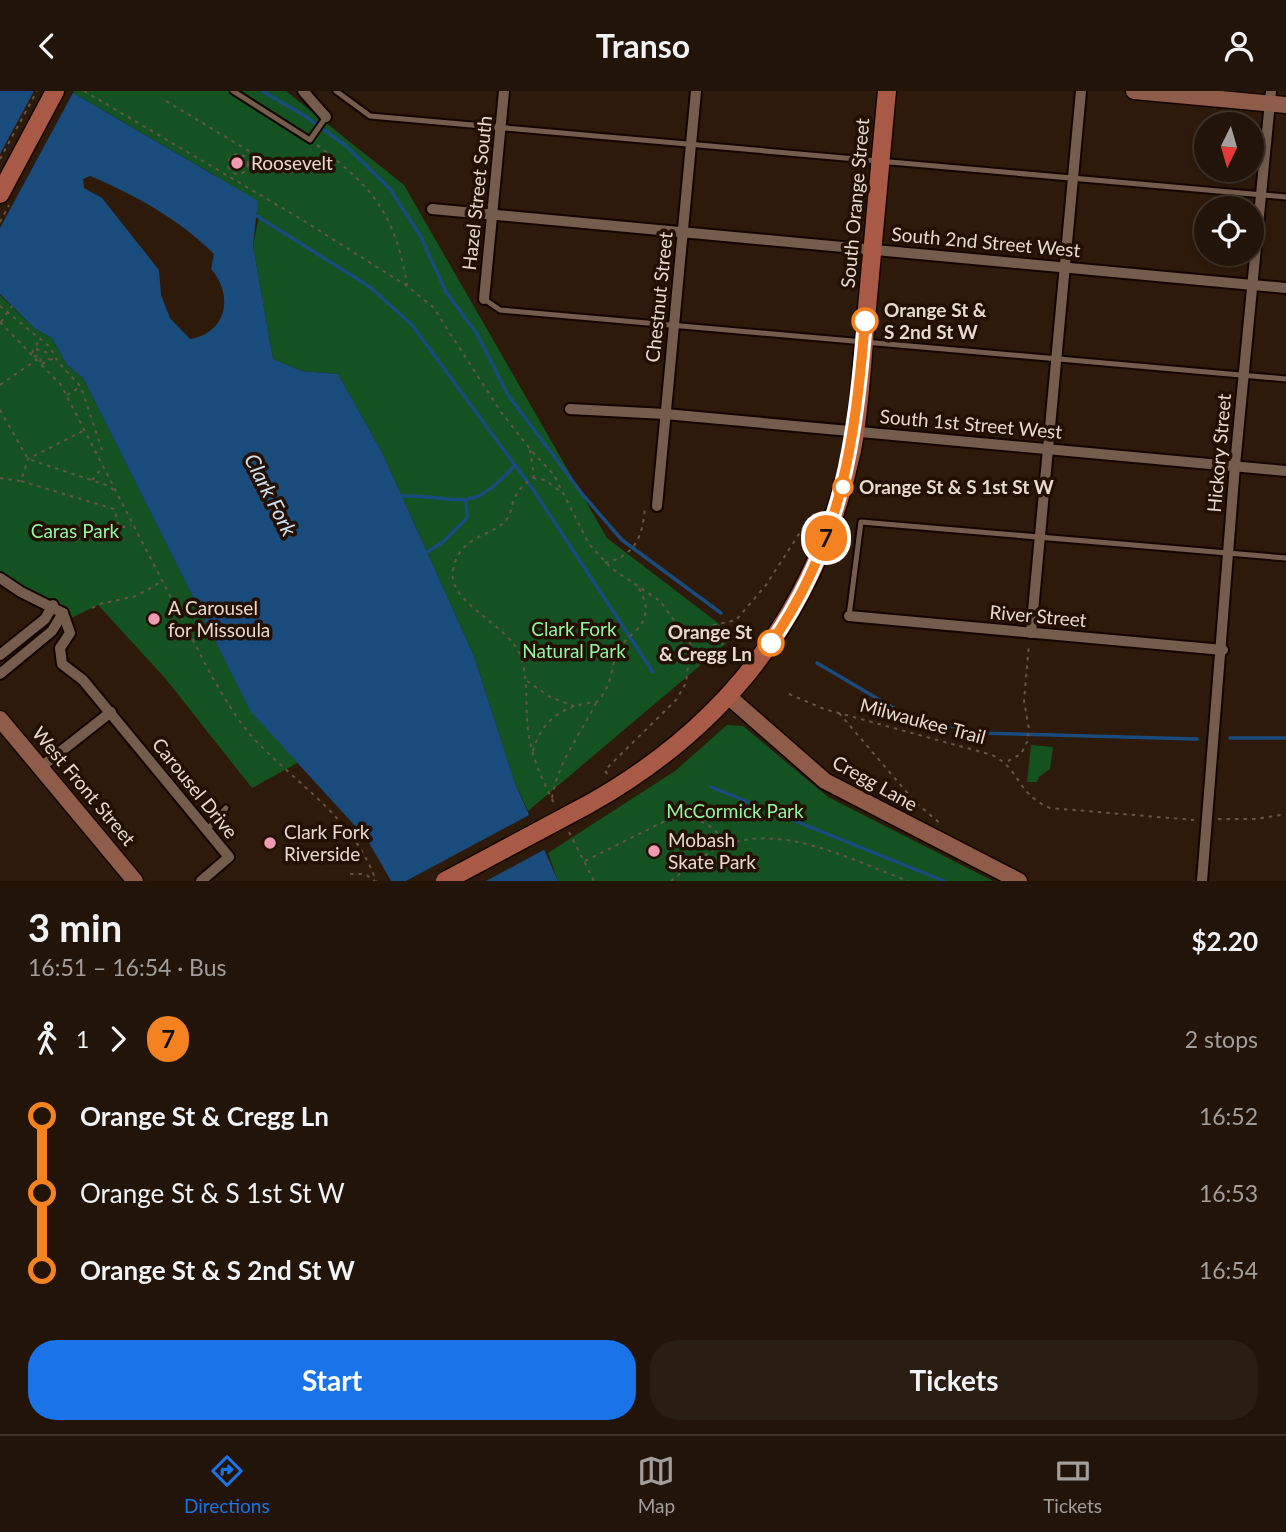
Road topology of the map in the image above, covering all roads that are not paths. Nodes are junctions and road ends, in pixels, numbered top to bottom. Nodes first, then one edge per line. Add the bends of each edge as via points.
1 (55, 91) edge
2 (233, 91) edge
3 (303, 91) edge
4 (336, 91) edge
5 (504, 91) edge
6 (695, 91) edge
7 (887, 91) edge
8 (1081, 91) edge
9 (1134, 91) edge
10 (1275, 100) edge
11 (325, 119) joint
12 (501, 125) junction
13 (691, 145) junction
14 (880, 162) junction
15 (1073, 177) junction
16 (0, 194) edge
17 (1261, 195) junction
18 (1286, 197) edge
19 (432, 209) dead end
20 (492, 214) junction
21 (684, 232) junction
22 (872, 249) junction
23 (1064, 268) junction
24 (1252, 284) junction
25 (1286, 288) edge
26 (484, 299) joint
27 (674, 325) junction
28 (863, 343) junction
29 (1056, 359) junction
30 (1244, 375) junction
31 (1286, 379) edge
32 (570, 408) dead end
33 (665, 414) junction
34 (855, 432) junction
35 (1048, 448) junction
36 (1235, 465) junction
37 (1286, 471) edge
38 (651, 506) road end
39 (1040, 536) junction
40 (1228, 554) junction
41 (1286, 558) edge
42 (0, 578) edge
43 (53, 605) junction
44 (63, 613) junction
45 (849, 616) joint
46 (1030, 639) junction
47 (1223, 650) junction
48 (0, 655) edge
49 (0, 674) edge
50 (728, 696) junction
51 (111, 712) junction
52 (0, 719) edge
53 (41, 767) junction
54 (226, 808) dead end
55 (207, 830) junction
56 (1010, 879) edge
57 (135, 881) edge
58 (201, 881) edge
59 (445, 881) edge
60 (1202, 881) edge

1 - 16 main road
2 - 11 lane via 310,140
3 - 11 street
4 - 12 lane via 370,116
5 - 12 street, Hazel Street South
6 - 13 street, Chestnut Street
7 - 14 main road, South Orange Street
8 - 15 street
9 - 10 street
10 - 17 street, Hickory Street
12 - 13 lane
12 - 20 street, Hazel Street South
13 - 14 lane
13 - 21 street, Chestnut Street
14 - 15 lane
14 - 22 main road, South Orange Street
15 - 17 lane
15 - 23 street
17 - 18 lane
17 - 24 street, Hickory Street
19 - 20 street, South 2nd Street West
20 - 21 street, South 2nd Street West
20 - 26 street, Hazel Street South
21 - 22 street, South 2nd Street West
21 - 27 street, Chestnut Street
22 - 23 street, South 2nd Street West
22 - 28 main road, South Orange Street
23 - 24 street, South 2nd Street West
23 - 29 street
24 - 25 street, South 2nd Street West
24 - 30 street, Hickory Street
26 - 27 lane via 499,310
27 - 28 lane
27 - 33 street, Chestnut Street
28 - 29 lane
28 - 34 main road, South Orange Street
29 - 30 lane
29 - 35 street
30 - 31 lane
30 - 36 street, Hickory Street
32 - 33 street, South 1st Street West
33 - 34 street, South 1st Street West
33 - 38 street, Chestnut Street
34 - 35 street, South 1st Street West
34 - 50 main road, South Orange Street via 834,519 807,583 756,665
35 - 36 street, South 1st Street West
35 - 39 street
36 - 37 street, South 1st Street West
36 - 40 street, Hickory Street
39 - 40 lane
39 - 45 lane via 861,522
39 - 46 street
40 - 41 lane
40 - 47 street, Hickory Street
42 - 43 street
43 - 44 street
43 - 48 street via 45,618
44 - 49 street via 52,631
44 - 51 street, Carousel Drive via 70,633 60,648 62,664
45 - 46 street, River Street
46 - 47 street, River Street
47 - 60 street, Hickory Street via 1203,820
50 - 56 street, Cregg Lane via 825,781
50 - 59 main road, South Orange Street, bridge via 674,749 627,783
51 - 53 street
51 - 55 street, Carousel Drive
52 - 53 street, West Front Street
53 - 57 street, West Front Street
54 - 55 lane
55 - 58 street, Carousel Drive via 229,857

